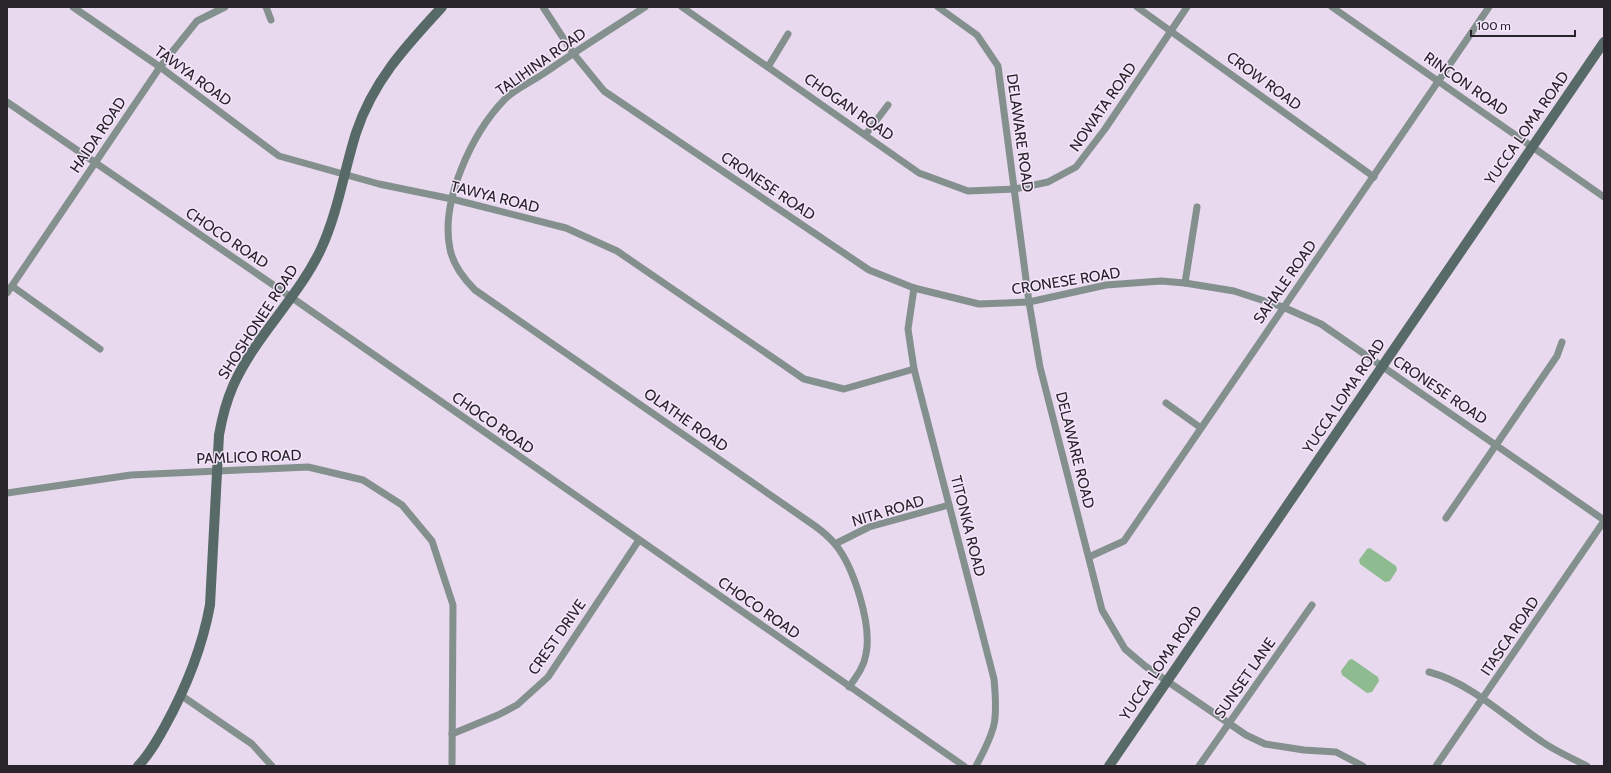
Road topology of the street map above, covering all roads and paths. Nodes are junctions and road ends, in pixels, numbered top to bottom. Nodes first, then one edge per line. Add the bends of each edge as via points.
1 (73, 7) edge
2 (225, 7) edge
3 (266, 7) edge
4 (442, 7) edge
5 (543, 7) edge
6 (645, 7) edge
7 (682, 7) edge
8 (938, 7) edge
9 (1137, 7) edge
10 (1187, 7) edge
11 (1332, 7) edge
12 (1489, 7) edge
13 (272, 20) dead end
14 (1171, 30) junction
15 (788, 34) dead end
16 (1604, 42) edge
17 (573, 53) junction
18 (160, 67) junction
19 (768, 67) junction
20 (1438, 80) junction
21 (7, 102) edge
22 (888, 105) dead end
23 (866, 134) junction
24 (1532, 147) junction
25 (95, 163) junction
26 (344, 175) junction
27 (1374, 177) junction
28 (1015, 189) junction
29 (1604, 197) edge
30 (452, 199) junction
31 (1197, 208) dead end
32 (1185, 283) junction
33 (12, 286) junction
34 (914, 288) junction
35 (7, 292) edge
36 (291, 297) junction
37 (1029, 302) junction
38 (1283, 307) junction
39 (1562, 342) dead end
40 (100, 349) dead end
41 (1382, 366) junction
42 (914, 369) junction
43 (1166, 403) dead end
44 (1201, 428) junction
45 (1496, 444) junction
46 (216, 472) junction
47 (7, 493) edge
48 (949, 505) junction
49 (1446, 518) dead end
50 (1604, 520) edge
51 (639, 540) junction
52 (835, 544) junction
53 (1089, 557) junction
54 (1312, 605) dead end
55 (1428, 672) dead end
56 (1167, 681) junction
57 (849, 687) junction
58 (182, 696) junction
59 (1482, 699) junction
60 (1229, 723) junction
61 (452, 734) junction
62 (138, 766) edge
63 (272, 766) edge
64 (452, 766) edge
65 (964, 766) edge
66 (976, 766) edge
67 (1109, 766) edge
68 (1200, 766) edge
69 (1363, 766) edge
70 (1436, 766) edge
71 (1587, 766) edge

1 - 18 street, TAWYA ROAD
2 - 18 street, HAIDA ROAD via 197,22
3 - 13 street
4 - 26 main road, SHOSHONEE ROAD via 401,52 375,88 356,131
5 - 17 street, CRONESE ROAD
6 - 17 street, TALIHINA ROAD
7 - 19 street, CHOGAN ROAD
8 - 28 street, DELAWARE ROAD via 977,35 998,66
9 - 14 street, CROW ROAD
10 - 14 street, NOWATA ROAD
11 - 20 street, RINCON ROAD
12 - 20 street, SAHALE ROAD
14 - 27 street, CROW ROAD
14 - 28 street, NOWATA ROAD via 1105,129 1076,167 1048,182
15 - 19 street
16 - 24 main road, YUCCA LOMA ROAD
17 - 30 street, TALIHINA ROAD via 506,99 473,141
17 - 34 street, CRONESE ROAD via 604,91 869,270
18 - 25 street, HAIDA ROAD
18 - 26 street, TAWYA ROAD via 279,156
19 - 23 street, CHOGAN ROAD
20 - 24 street, RINCON ROAD
20 - 27 street, SAHALE ROAD
21 - 25 street, CHOCO ROAD
22 - 23 street
23 - 28 street, CHOGAN ROAD via 919,173 968,191
24 - 29 street, RINCON ROAD
24 - 41 main road, YUCCA LOMA ROAD
25 - 33 street, HAIDA ROAD
25 - 36 street, CHOCO ROAD
26 - 30 street, TAWYA ROAD
26 - 36 main road, SHOSHONEE ROAD via 321,249
27 - 38 street, SAHALE ROAD
28 - 37 street, DELAWARE ROAD
30 - 42 street, TAWYA ROAD via 566,228 618,251 804,379 844,389
30 - 52 street, OLATHE ROAD via 449,223 450,250 459,270 475,290 808,521
31 - 32 street
32 - 37 street, CRONESE ROAD via 1161,281 1106,285
32 - 38 street, CRONESE ROAD via 1234,291
33 - 35 street, HAIDA ROAD
33 - 40 street
34 - 37 street, CRONESE ROAD via 979,304
34 - 42 street, TITONKA ROAD via 908,329
36 - 46 main road, SHOSHONEE ROAD via 254,350 233,386 219,435
36 - 51 street, CHOCO ROAD
37 - 53 street, DELAWARE ROAD via 1040,367
38 - 41 street, CRONESE ROAD via 1321,324
38 - 44 street, SAHALE ROAD
39 - 45 street via 1558,356
41 - 45 street, CRONESE ROAD
41 - 56 main road, YUCCA LOMA ROAD
42 - 48 street, TITONKA ROAD
43 - 44 street
44 - 53 street, SAHALE ROAD via 1124,541
45 - 49 street
45 - 50 street, CRONESE ROAD
46 - 47 street, PAMLICO ROAD via 131,475
46 - 58 main road, SHOSHONEE ROAD via 210,605 205,630
46 - 61 street, PAMLICO ROAD via 308,467 363,480 402,505 432,541 453,605
48 - 52 street, NITA ROAD via 869,527
48 - 66 street, TITONKA ROAD via 994,679 996,718 992,737
50 - 59 street, ITASCA ROAD
51 - 57 street, CHOCO ROAD
51 - 61 street, CREST DRIVE via 548,677 517,705
52 - 57 street, OLATHE ROAD via 845,558 854,581 867,636 862,668
53 - 56 street, DELAWARE ROAD via 1102,610 1125,649
54 - 60 street, SUNSET LANE
55 - 59 street via 1443,676
56 - 60 street, DELAWARE ROAD
56 - 67 main road, YUCCA LOMA ROAD
57 - 65 street, CHOCO ROAD
58 - 62 main road, SHOSHONEE ROAD via 147,757
58 - 63 street via 252,744
59 - 70 street, ITASCA ROAD
59 - 71 street via 1542,742
60 - 68 street, SUNSET LANE
60 - 69 street, DELAWARE ROAD via 1265,744 1336,752
61 - 64 street, PAMLICO ROAD

